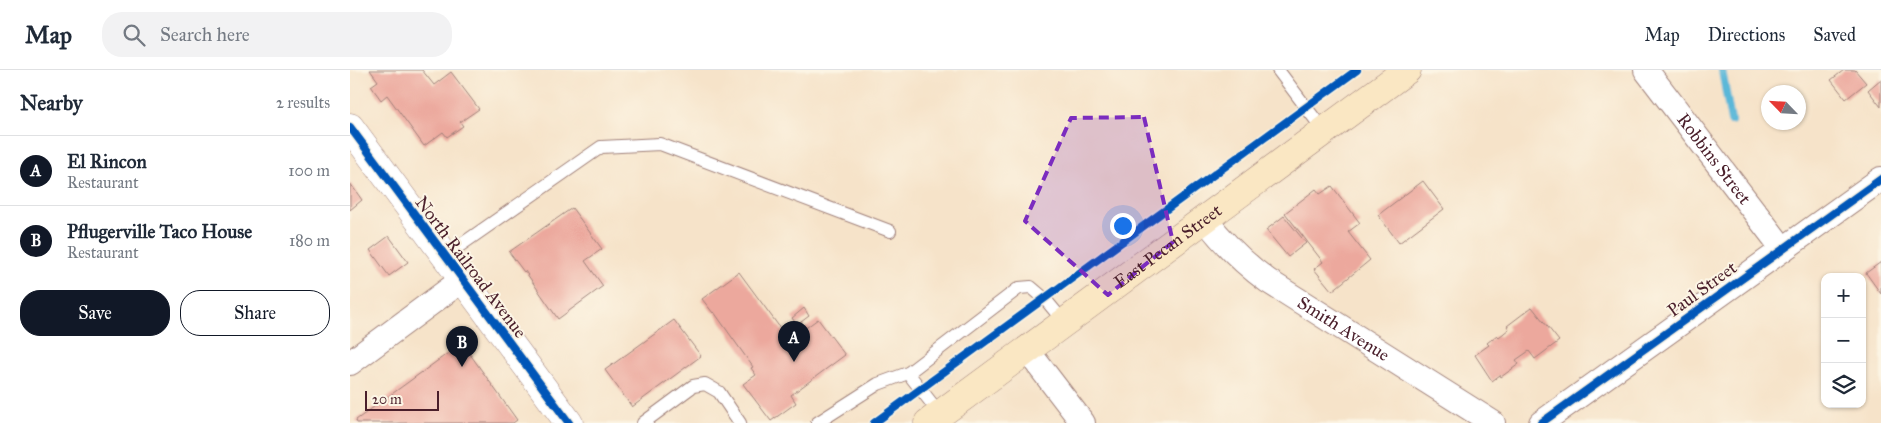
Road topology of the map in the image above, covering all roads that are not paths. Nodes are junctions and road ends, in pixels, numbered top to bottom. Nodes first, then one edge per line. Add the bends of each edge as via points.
1 (1278, 70) edge
2 (1407, 70) edge
3 (1646, 70) edge
4 (350, 127) edge
5 (1324, 131) junction
6 (1881, 179) edge
7 (1205, 219) junction
8 (890, 231) dead end
9 (1784, 249) junction
10 (444, 256) junction
11 (462, 280) junction
12 (1064, 322) junction
13 (1028, 350) junction
14 (350, 363) edge
15 (908, 373) junction
16 (934, 419) edge
17 (648, 422) edge
18 (569, 423) edge
19 (740, 423) edge
20 (817, 423) edge
21 (1084, 423) edge
22 (1494, 423) edge
23 (1541, 423) edge

1 - 5 lane
2 - 5 main road, East Pecan Street
3 - 9 street, Robbins Street
4 - 10 street, North Railroad Avenue
5 - 7 main road, East Pecan Street
6 - 9 street, Paul Street
7 - 12 main road, East Pecan Street
7 - 22 street, Smith Avenue via 1227,247 1268,281
8 - 10 lane via 660,144 601,148
9 - 23 street, Paul Street
10 - 11 street, North Railroad Avenue
11 - 14 street
11 - 18 street, North Railroad Avenue
12 - 13 main road, East Pecan Street
12 - 15 lane via 1031,287 1019,288
13 - 16 main road, East Pecan Street
13 - 21 street
15 - 16 lane
15 - 20 lane via 878,384
17 - 19 lane via 693,386 705,384 719,392

